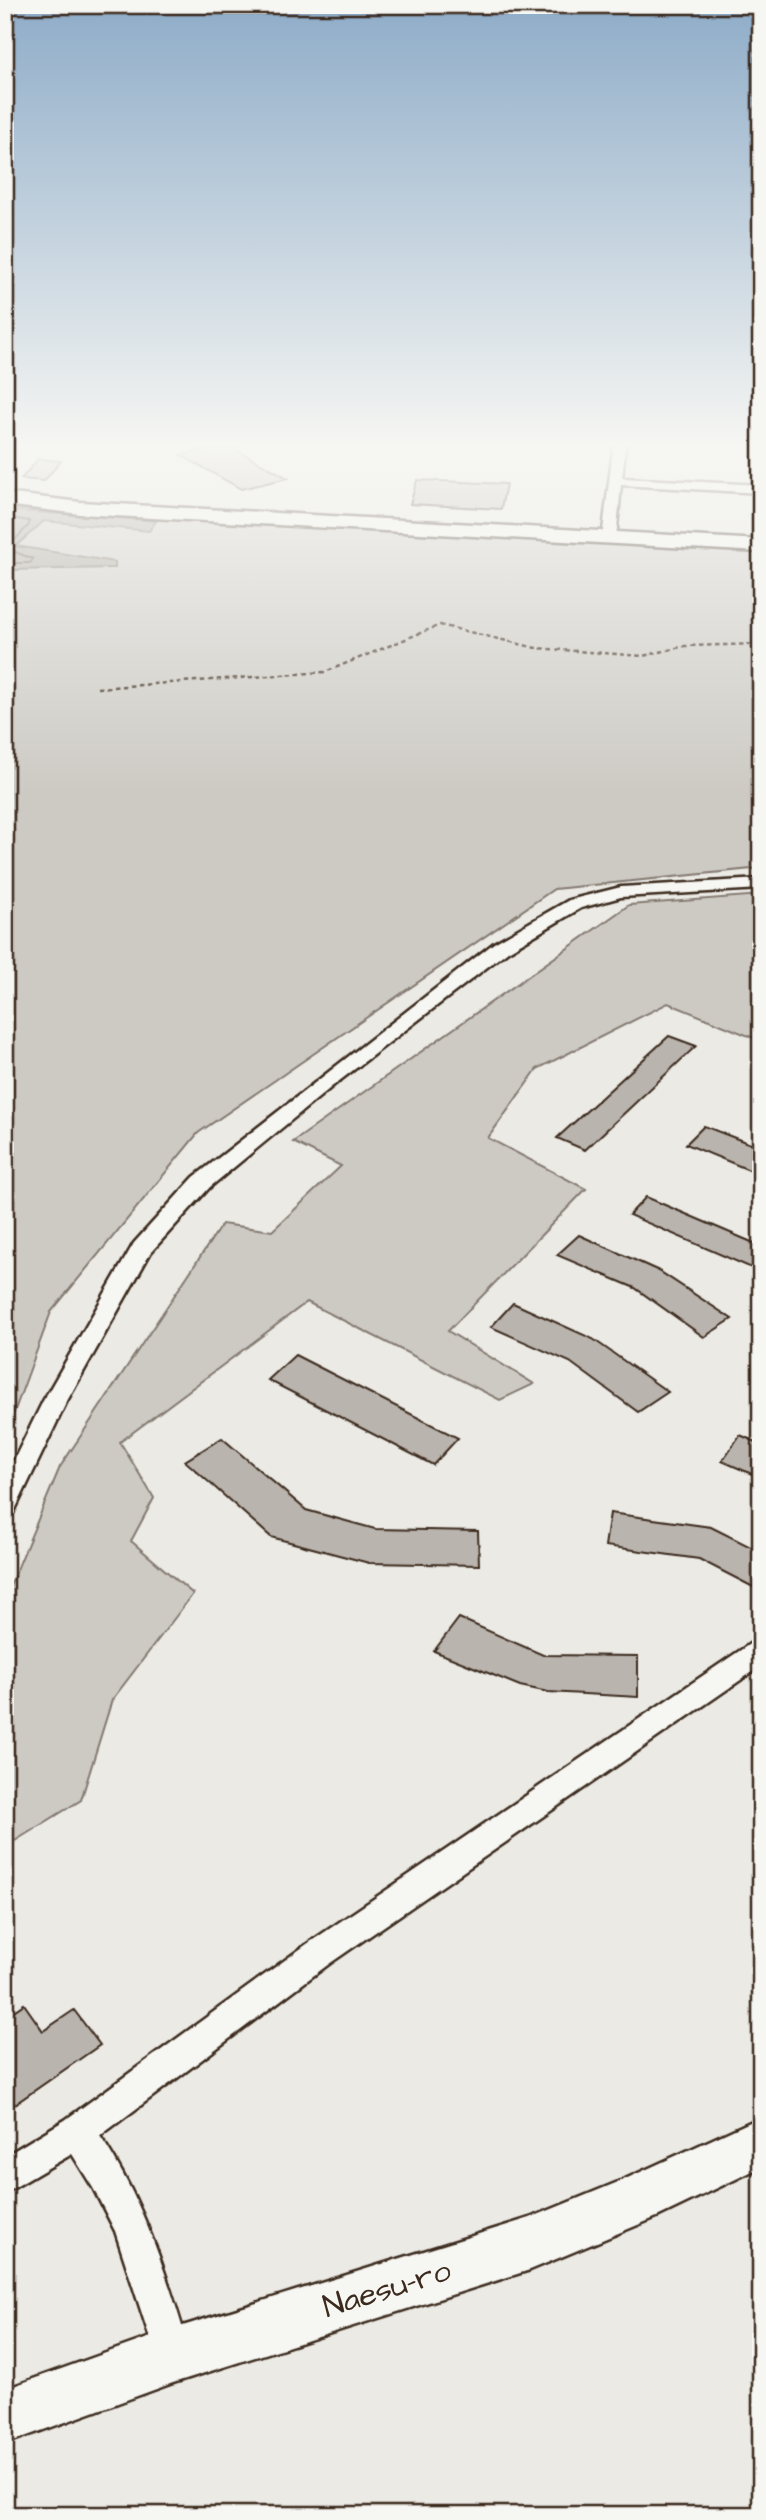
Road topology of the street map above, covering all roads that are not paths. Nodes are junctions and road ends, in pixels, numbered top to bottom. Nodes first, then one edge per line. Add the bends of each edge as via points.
1 (761, 884) edge
2 (5, 1505) edge
3 (761, 1651) edge
4 (77, 2132) junction
5 (761, 2141) edge
6 (5, 2176) edge
7 (173, 2356) junction
8 (5, 2417) edge

1 - 2 street via 621,892 575,904 501,947 202,1182 142,1248 55,1401
3 - 4 street via 318,1954
4 - 6 street
4 - 7 street via 127,2219
5 - 7 street, Naesu-ro via 530,2244
7 - 8 street, Naesu-ro

